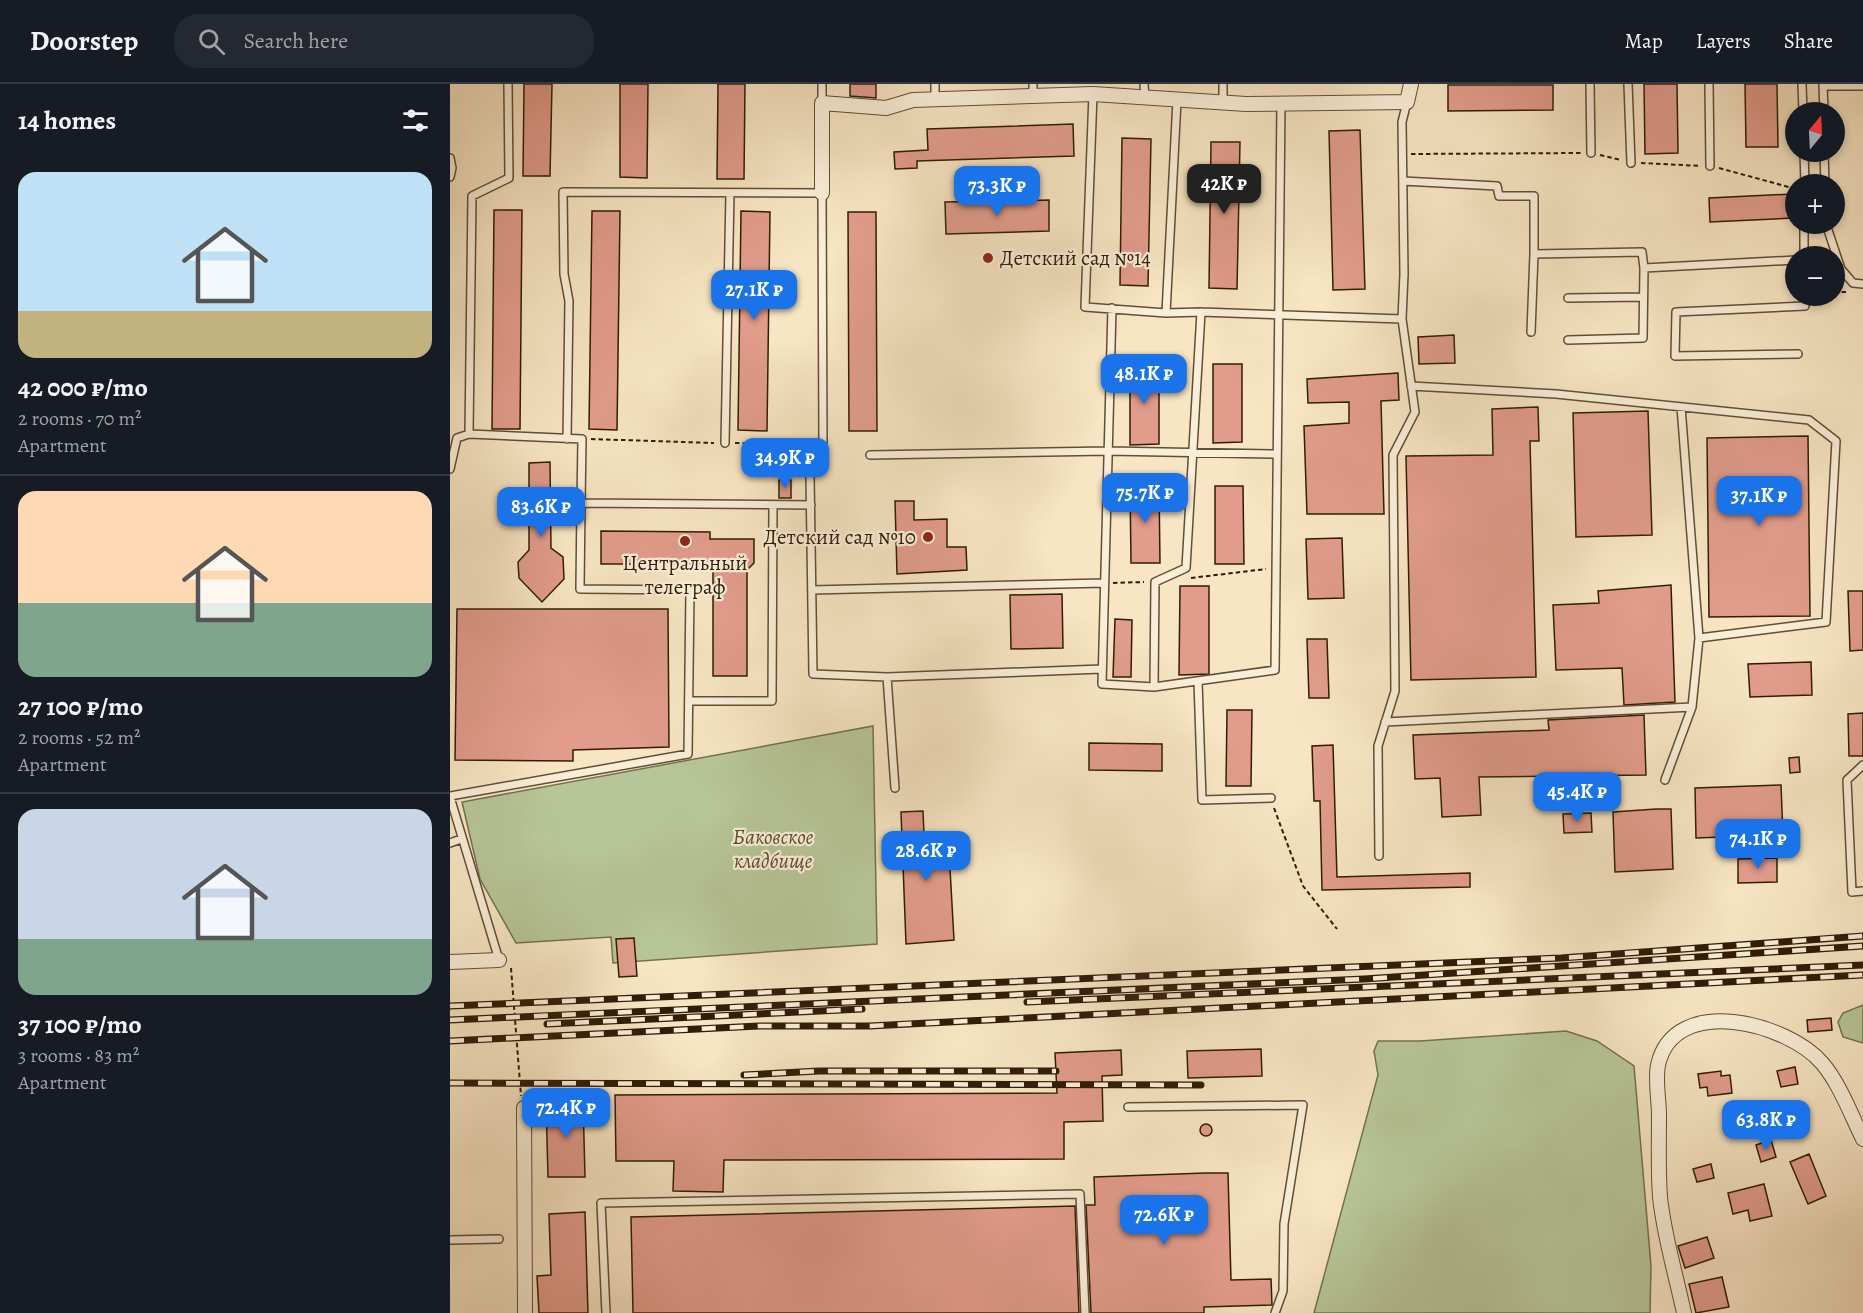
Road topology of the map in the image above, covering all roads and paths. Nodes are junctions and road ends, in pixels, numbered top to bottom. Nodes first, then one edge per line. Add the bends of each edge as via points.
1 (508, 84) edge
2 (822, 84) edge
3 (935, 84) edge
4 (1223, 84) edge
5 (1411, 84) edge
6 (1590, 84) edge
7 (1628, 84) edge
8 (1709, 84) edge
9 (1802, 84) edge
10 (1823, 85) edge
11 (1863, 86) edge
12 (1033, 90) edge
13 (1144, 91) edge
14 (1093, 94) junction
15 (935, 99) junction
16 (1177, 100) junction
17 (1407, 102) junction
18 (1803, 102) edge
19 (1824, 102) edge
20 (822, 103) junction
21 (1223, 103) junction
22 (1281, 104) junction
23 (1591, 153) junction
24 (1402, 154) junction
25 (450, 158) edge
26 (1631, 163) junction
27 (1710, 166) junction
28 (450, 177) edge
29 (1403, 181) junction
30 (1785, 186) edge
31 (730, 193) junction
32 (822, 193) junction
33 (1829, 234) edge
34 (1534, 254) junction
35 (1785, 261) edge
36 (1644, 268) junction
37 (1863, 284) edge
38 (1643, 297) junction
39 (1568, 298) dead end
40 (1805, 306) edge
41 (1112, 308) junction
42 (1201, 312) junction
43 (1166, 313) junction
44 (1276, 314) junction
45 (1402, 320) junction
46 (1532, 332) dead end
47 (1568, 340) dead end
48 (1798, 354) dead end
49 (1411, 386) junction
50 (1681, 406) junction
51 (469, 434) junction
52 (567, 439) junction
53 (582, 439) junction
54 (725, 443) junction
55 (823, 446) joint
56 (1108, 451) junction
57 (1193, 452) junction
58 (1276, 454) junction
59 (870, 455) dead end
60 (450, 469) edge
61 (810, 476) dead end
62 (581, 503) junction
63 (773, 505) junction
64 (811, 505) junction
65 (1104, 582) junction
66 (812, 590) junction
67 (1699, 638) junction
68 (1102, 669) junction
69 (887, 677) junction
70 (1198, 681) junction
71 (1154, 687) junction
72 (689, 701) junction
73 (1692, 707) junction
74 (1385, 722) junction
75 (1863, 765) edge
76 (1665, 780) dead end
77 (895, 788) dead end
78 (450, 797) edge
79 (1271, 798) joint
80 (461, 839) junction
81 (450, 843) edge
82 (1378, 856) dead end
83 (1863, 891) edge
84 (1337, 929) dead end
85 (499, 960) junction
86 (450, 962) edge
87 (1128, 1107) dead end
88 (524, 1108) joint
89 (1863, 1139) edge
90 (499, 1239) dead end
91 (450, 1240) edge
92 (525, 1313) edge
93 (606, 1313) edge
94 (1085, 1313) edge
95 (1275, 1313) edge
96 (1684, 1313) edge

1 - 51 lane via 509,178 472,196
2 - 20 lane
3 - 15 lane
4 - 21 lane
5 - 17 street
6 - 23 lane
7 - 26 lane
8 - 27 lane
9 - 18 lane
10 - 11 lane
10 - 19 lane
12 - 14 street
12 - 15 street
13 - 14 street
13 - 16 street
14 - 41 lane via 1085,307
15 - 20 street via 886,108
16 - 21 street
16 - 43 lane
17 - 22 street
17 - 24 lane via 1402,122
20 - 32 street
21 - 22 street
22 - 44 lane
23 - 24 path
23 - 26 path
24 - 29 lane
25 - 28 lane
26 - 27 path
27 - 30 path
29 - 34 lane via 1497,186 1499,196 1534,196
29 - 45 lane
31 - 32 lane
31 - 52 lane via 563,192 568,301
31 - 54 lane
32 - 55 lane
33 - 37 lane via 1841,269 1853,284
34 - 36 lane via 1642,252
34 - 46 lane
35 - 36 lane
36 - 38 lane
38 - 39 lane
38 - 47 lane via 1642,338
40 - 48 lane via 1676,312 1675,356
41 - 43 lane
41 - 56 lane
42 - 43 lane
42 - 44 lane
42 - 57 lane
44 - 45 lane
44 - 58 lane
45 - 49 lane
49 - 50 lane
49 - 74 lane via 1415,412 1393,455 1395,691
50 - 67 lane
50 - 67 lane via 1809,420 1836,441 1826,622
51 - 52 lane
51 - 60 lane via 457,438
52 - 53 lane
53 - 54 path
53 - 62 lane
54 - 55 path
56 - 57 lane
56 - 59 lane
56 - 65 lane
57 - 58 lane
57 - 71 lane via 1186,568 1155,582
58 - 70 lane via 1275,670
61 - 64 lane
62 - 63 lane
62 - 72 lane via 580,589 690,590
63 - 64 lane
63 - 72 lane via 772,701
64 - 66 lane
65 - 66 lane
65 - 68 lane
66 - 69 lane via 813,674
67 - 73 lane
68 - 69 lane
68 - 71 lane via 1102,684
69 - 77 lane
70 - 71 lane
70 - 79 lane via 1202,800
72 - 78 lane via 688,754
73 - 74 lane
73 - 76 lane
74 - 82 lane via 1378,746
75 - 83 lane via 1847,780 1852,892
78 - 80 lane
79 - 84 path via 1303,886
80 - 81 lane
80 - 85 lane
85 - 86 street
85 - 88 path via 510,962
87 - 95 lane via 1303,1105 1284,1224 1283,1292
88 - 92 street
89 - 96 street via 1822,1063 1799,1043 1742,1022 1689,1028 1672,1039 1658,1066 1660,1198
90 - 91 lane
93 - 94 lane via 601,1203 1080,1194

